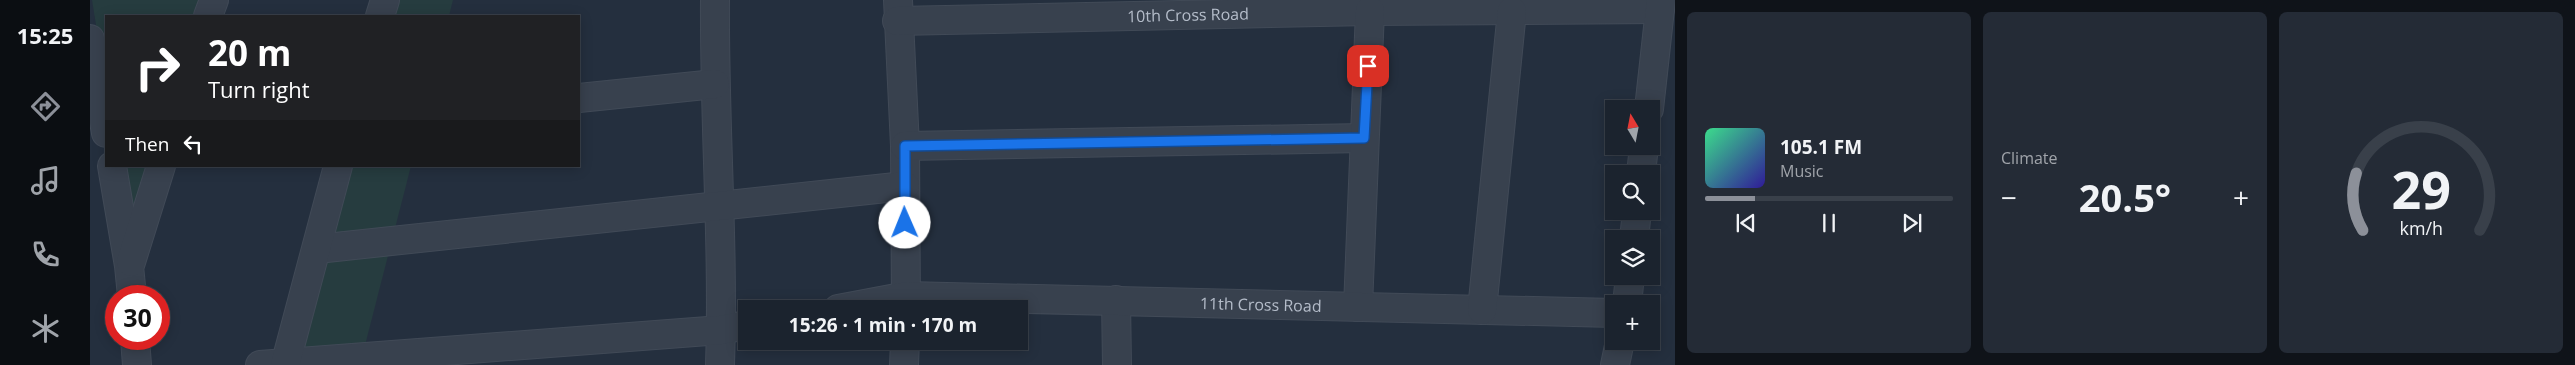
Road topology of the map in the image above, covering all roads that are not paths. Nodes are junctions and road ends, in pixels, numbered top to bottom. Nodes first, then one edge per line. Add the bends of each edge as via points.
1 (214, 0) edge
2 (385, 0) edge
3 (715, 0) edge
4 (1660, 5) edge
5 (897, 10) edge
6 (1370, 11) junction
7 (1512, 11) junction
8 (208, 15) edge
9 (380, 15) edge
10 (90, 39) edge
11 (715, 84) junction
12 (580, 98) edge
13 (1650, 100) edge
14 (105, 127) edge
15 (1364, 138) junction
16 (905, 146) junction
17 (112, 167) edge
18 (161, 167) edge
19 (338, 167) edge
20 (905, 186) junction
21 (720, 206) junction
22 (317, 249) junction
23 (129, 266) junction
24 (131, 285) edge
25 (906, 300) edge
26 (1116, 300) junction
27 (1028, 301) edge
28 (1358, 306) junction
29 (1482, 310) junction
30 (1605, 313) edge
31 (734, 328) edge
32 (135, 350) edge
33 (905, 350) edge
34 (1618, 350) edge
35 (277, 364) edge
36 (136, 365) edge
37 (720, 365) edge
38 (904, 365) edge
39 (1117, 365) edge
40 (1616, 365) edge

1 - 8 street
2 - 9 street
3 - 11 street
4 - 7 street, 10th Cross Road
4 - 13 street
5 - 6 street, 10th Cross Road
5 - 16 street
6 - 7 street, 10th Cross Road
6 - 15 street
7 - 29 street
10 - 14 street
11 - 12 street
11 - 21 street
15 - 16 street
15 - 28 street
16 - 20 street
17 - 23 street
18 - 23 street
19 - 22 street
20 - 21 street
20 - 25 street
21 - 22 street
21 - 31 street
22 - 35 street
23 - 24 street
26 - 27 street, 11th Cross Road
26 - 28 street, 11th Cross Road
26 - 39 street
28 - 29 street, 11th Cross Road
29 - 30 street, 11th Cross Road
31 - 35 street
31 - 37 street
32 - 36 street
33 - 38 street
34 - 40 street

